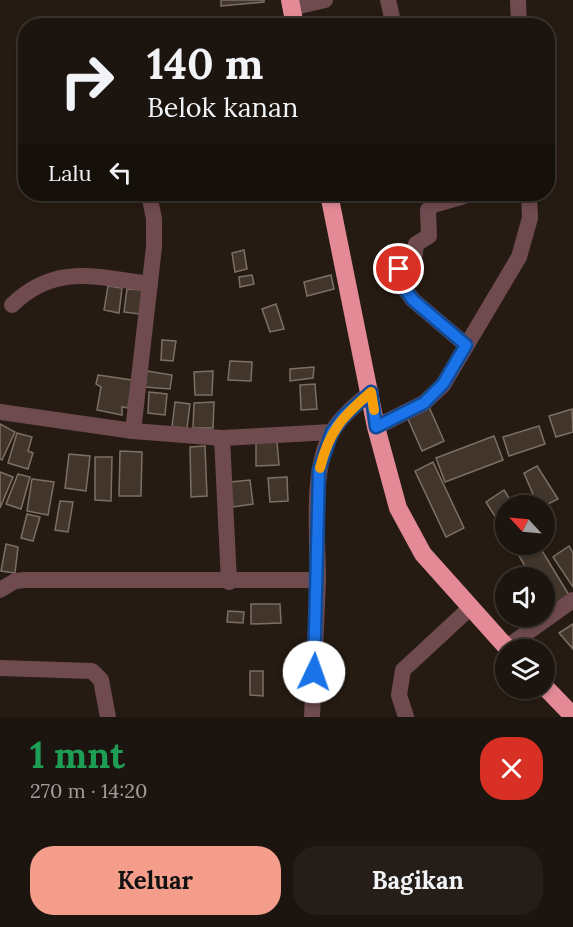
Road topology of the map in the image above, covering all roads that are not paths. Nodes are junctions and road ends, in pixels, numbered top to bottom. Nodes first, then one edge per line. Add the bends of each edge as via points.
1 (325, 0) edge
2 (388, 0) edge
3 (518, 0) edge
4 (292, 11) edge
5 (392, 18) edge
6 (519, 18) edge
7 (150, 201) edge
8 (330, 201) edge
9 (447, 201) edge
10 (529, 201) edge
11 (150, 284) junction
12 (12, 305) dead end
13 (466, 345) junction
14 (371, 392) junction
15 (0, 411) edge
16 (376, 427) junction
17 (134, 431) junction
18 (332, 432) junction
19 (222, 438) junction
20 (318, 580) junction
21 (229, 582) junction
22 (0, 590) edge
23 (573, 600) edge
24 (470, 608) junction
25 (499, 639) edge
26 (520, 639) edge
27 (0, 668) edge
28 (555, 697) edge
29 (573, 716) edge
30 (108, 717) edge
31 (312, 717) edge
32 (406, 717) edge

1 - 4 street
2 - 5 street
3 - 6 street
7 - 11 street via 154,219
8 - 14 highway
9 - 13 street via 428,210 429,236 413,249 414,261 405,262 399,269 404,288 413,300
10 - 13 street via 530,218 519,256
11 - 12 street via 74,275 39,283
11 - 17 street
13 - 16 street via 443,384 424,403
14 - 16 highway
14 - 18 street
15 - 17 street
16 - 24 highway via 407,529 423,554
17 - 19 street
18 - 19 street
18 - 20 street via 319,470
19 - 21 street
20 - 21 street
20 - 31 street
21 - 22 street via 25,580
23 - 26 street
24 - 25 highway
24 - 32 street via 403,670 399,695
27 - 30 street via 92,671 101,680
28 - 29 highway

